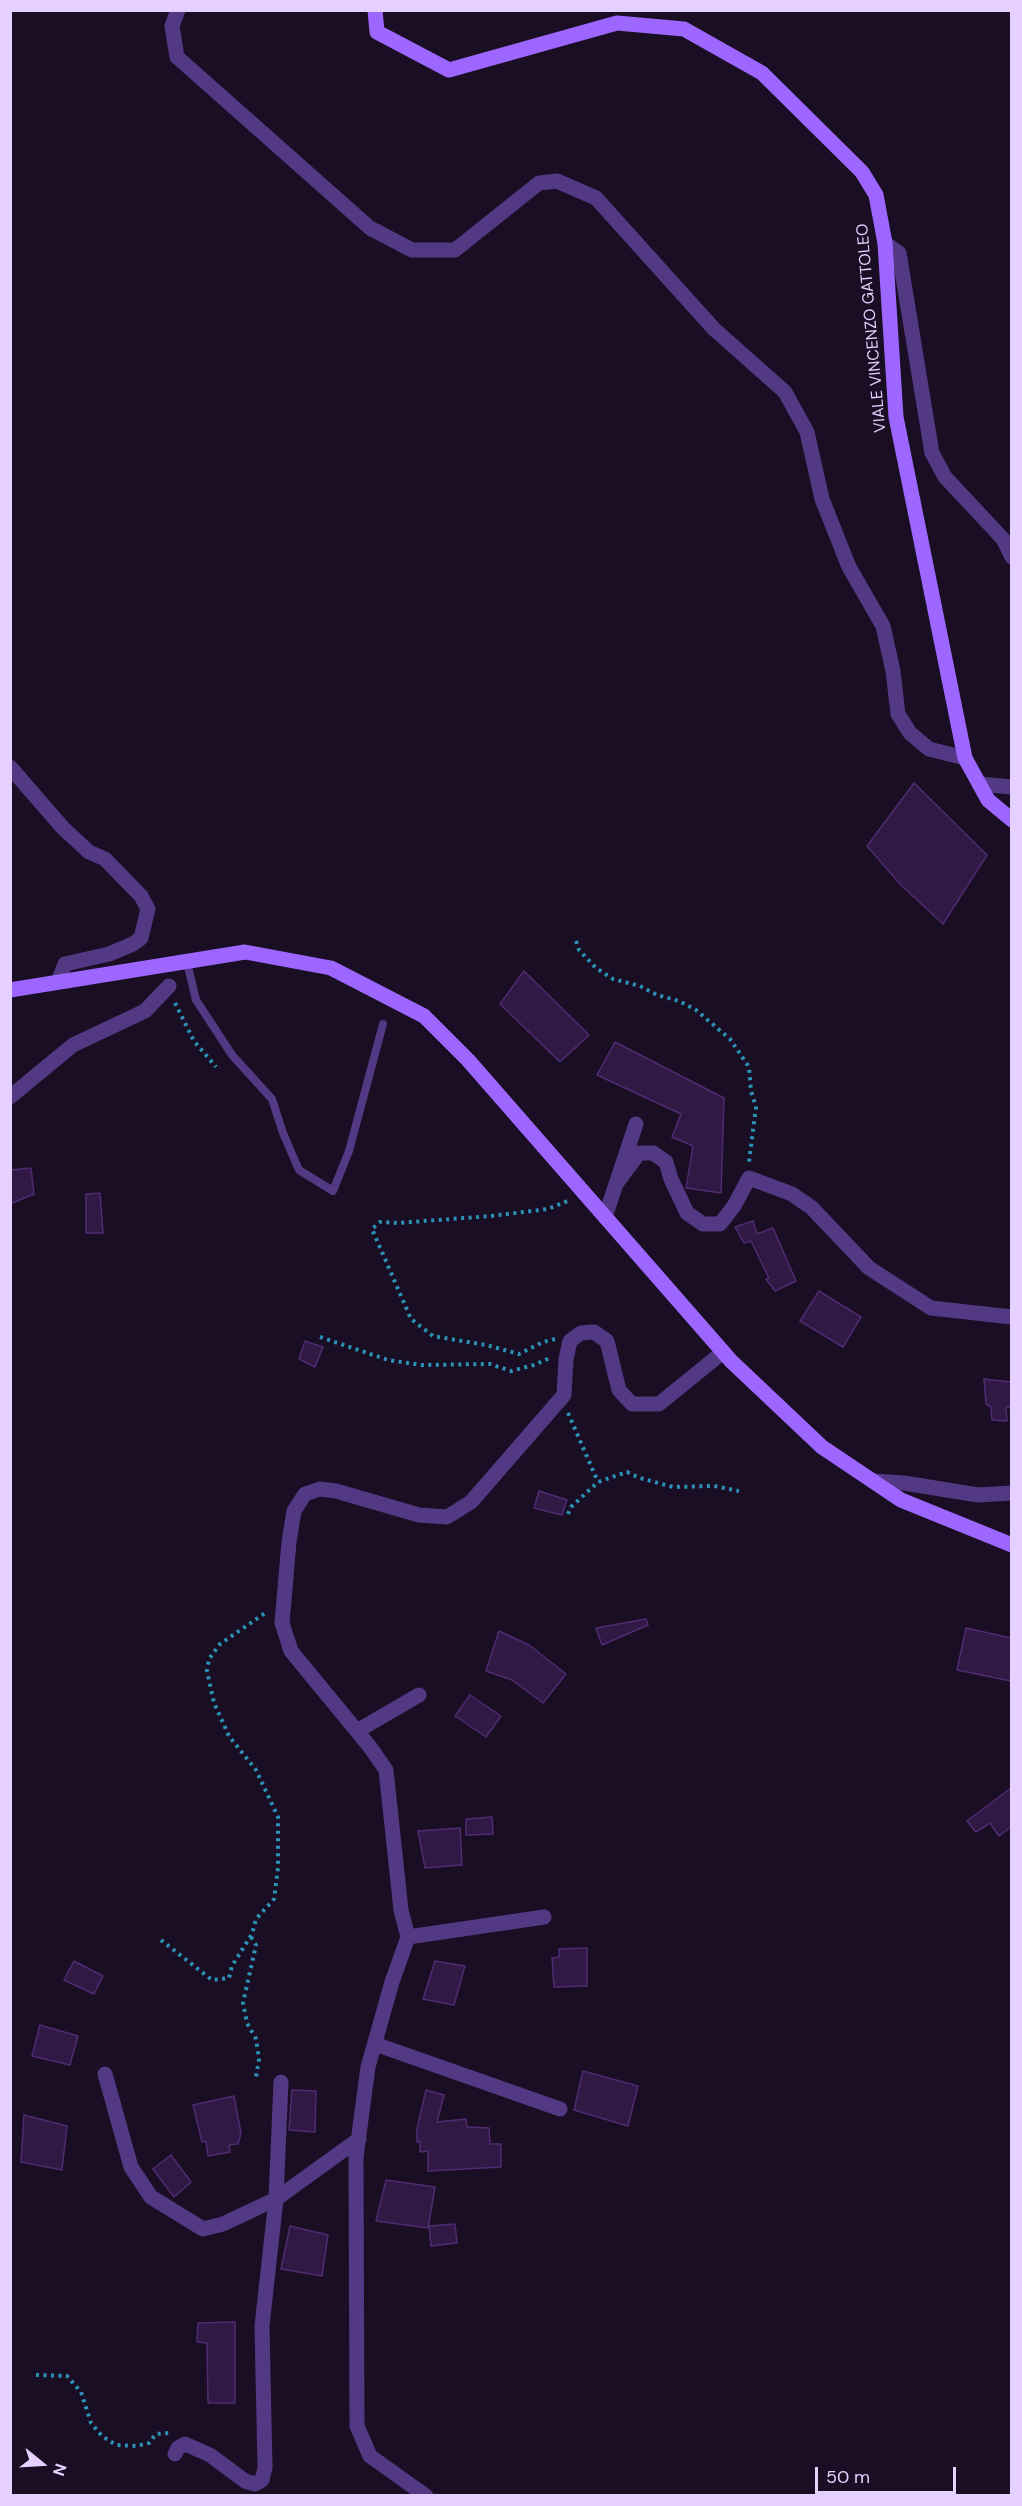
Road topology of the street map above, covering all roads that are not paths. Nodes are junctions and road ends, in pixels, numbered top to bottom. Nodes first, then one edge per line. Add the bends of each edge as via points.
1 (178, 10) edge
2 (375, 10) edge
3 (885, 243) junction
4 (1011, 557) edge
5 (965, 758) junction
6 (10, 767) edge
7 (980, 784) junction
8 (1011, 787) edge
9 (1011, 820) edge
10 (187, 962) junction
11 (58, 982) junction
12 (169, 986) road end
13 (10, 990) edge
14 (383, 1024) dead end
15 (10, 1097) edge
16 (636, 1124) dead end
17 (616, 1184) junction
18 (605, 1216) junction
19 (1011, 1317) edge
20 (723, 1352) junction
21 (873, 1481) junction
22 (1011, 1493) edge
23 (1011, 1545) edge
24 (419, 1695) dead end
25 (357, 1731) junction
26 (544, 1917) dead end
27 (408, 1936) junction
28 (375, 2044) junction
29 (105, 2074) dead end
30 (281, 2082) dead end
31 (560, 2109) dead end
32 (358, 2139) junction
33 (276, 2199) junction
34 (180, 2449) road end
35 (262, 2480) junction
36 (261, 2496) edge
37 (426, 2496) edge

1 - 5 street via 172,26 177,57 370,228 412,250 455,250 539,183 557,181 596,198 714,329 785,392 807,432 822,499 849,567 883,626 898,714 910,733 929,749
2 - 3 main road, VIALE VINCENZO GATTOLEO via 377,32 449,70 617,23 684,29 762,73 862,172 876,195
3 - 4 street via 899,253 932,453 945,477 1004,539
3 - 5 main road, VIALE VINCENZO GATTOLEO via 896,417
5 - 7 main road, VIALE VINCENZO GATTOLEO
6 - 11 street via 63,828 90,852 105,859 141,896 148,909 141,938 109,954 65,964
7 - 8 street
7 - 9 main road, VIALE VINCENZO GATTOLEO via 988,800
10 - 11 main road
10 - 14 lane via 196,1000 232,1055 272,1099 299,1170 333,1191 349,1151
10 - 18 main road via 245,952 331,968 424,1016 468,1060
11 - 13 main road
12 - 15 street via 145,1011 73,1045
16 - 17 street
17 - 18 street
17 - 19 street via 639,1153 653,1153 666,1162 687,1213 703,1224 720,1224 749,1178 792,1194 812,1208 869,1268 931,1308
18 - 20 main road
20 - 21 main road via 822,1447
20 - 25 street via 659,1404 632,1404 619,1390 607,1341 594,1332 575,1337 566,1359 564,1395 471,1502 447,1517 419,1515 336,1491 320,1489 305,1494 294,1511 282,1623 291,1651
21 - 22 street via 978,1495
21 - 23 main road via 901,1500
24 - 25 street
25 - 27 street via 386,1770 401,1910
26 - 27 street
27 - 28 street
28 - 31 street
28 - 32 street
29 - 33 street via 131,2166 151,2197 203,2229 233,2220
30 - 33 street
32 - 33 street
32 - 37 street via 357,2426 370,2456
33 - 35 street via 262,2326 266,2468
34 - 35 street via 210,2455 245,2481 255,2484
35 - 36 street

